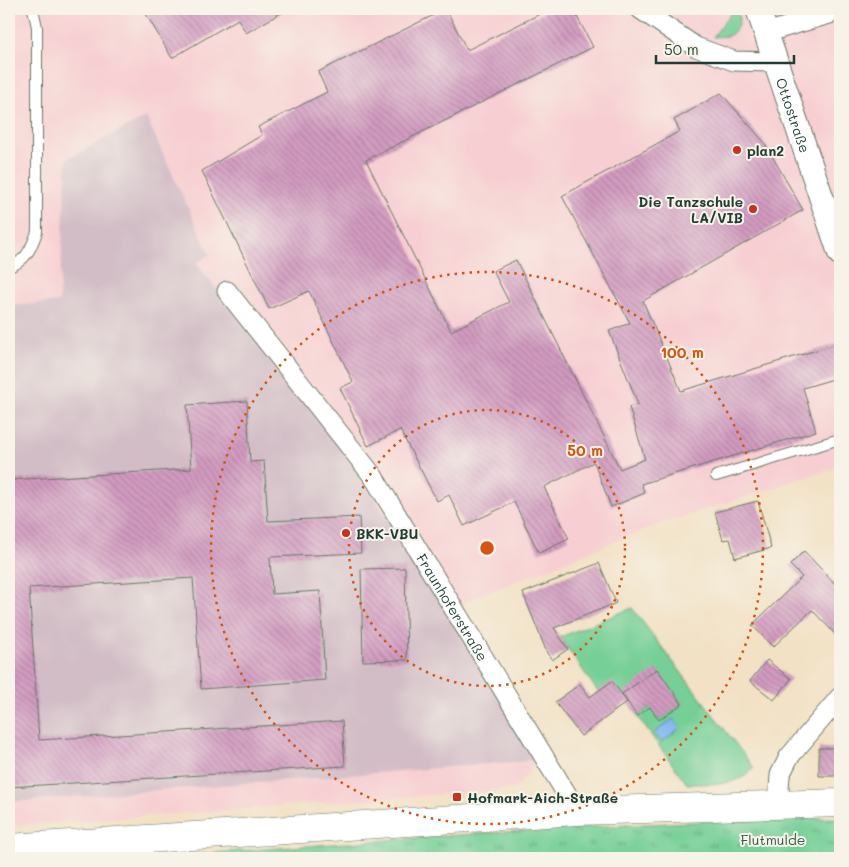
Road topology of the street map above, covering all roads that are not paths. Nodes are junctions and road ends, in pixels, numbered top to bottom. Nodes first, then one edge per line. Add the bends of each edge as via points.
1 (33, 9) edge
2 (640, 9) edge
3 (758, 9) edge
4 (840, 11) edge
5 (765, 34) junction
6 (775, 62) junction
7 (840, 253) edge
8 (9, 267) edge
9 (227, 291) dead end
10 (840, 439) edge
11 (716, 476) dead end
12 (840, 697) edge
13 (840, 803) edge
14 (778, 804) junction
15 (577, 811) junction
16 (226, 836) junction
17 (9, 848) edge
18 (179, 858) edge

1 - 8 lane via 37,27 37,232 22,261
2 - 6 street, Ottostraße via 696,47 734,61
3 - 5 street
4 - 5 street
5 - 6 street
6 - 7 street, Ottostraße
9 - 15 street, Fraunhoferstraße via 373,476
10 - 11 lane
12 - 14 street via 789,757 780,775
13 - 14 main road
14 - 15 main road
15 - 16 main road
16 - 17 main road
16 - 18 main road

